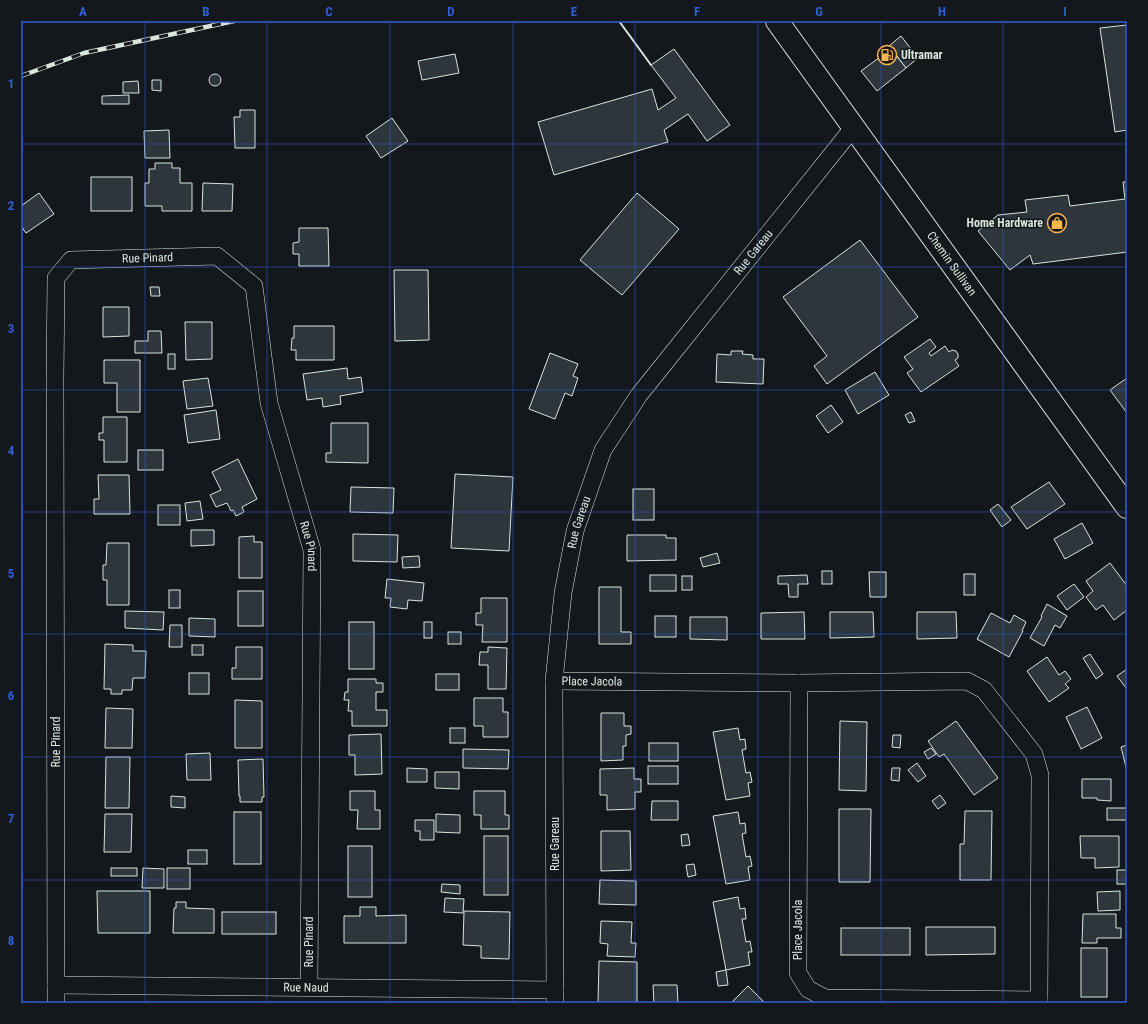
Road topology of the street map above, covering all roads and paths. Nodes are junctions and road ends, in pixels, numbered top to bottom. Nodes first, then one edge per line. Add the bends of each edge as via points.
1 (777, 21) edge
2 (853, 128) junction
3 (1127, 507) edge
4 (554, 681) junction
5 (799, 683) junction
6 (56, 985) junction
7 (309, 987) junction
8 (555, 997) edge
9 (1039, 1002) edge
10 (56, 1003) edge

1 - 2 main road, Chemin Sullivan
2 - 3 main road, Chemin Sullivan
2 - 4 street, Rue Gareau via 639,395 603,450 575,531 563,593
4 - 5 street, Place Jacola
4 - 8 street, Rue Gareau
5 - 9 street, Place Jacola via 967,681 984,690 1034,754 1040,775
5 - 9 street, Place Jacola via 798,973 808,989 825,998
6 - 7 street, Rue Naud
6 - 7 street, Rue Pinard via 56,278 71,260 217,256 254,286 269,402 312,550
6 - 10 street, Rue Pinard
7 - 8 street, Rue Naud

